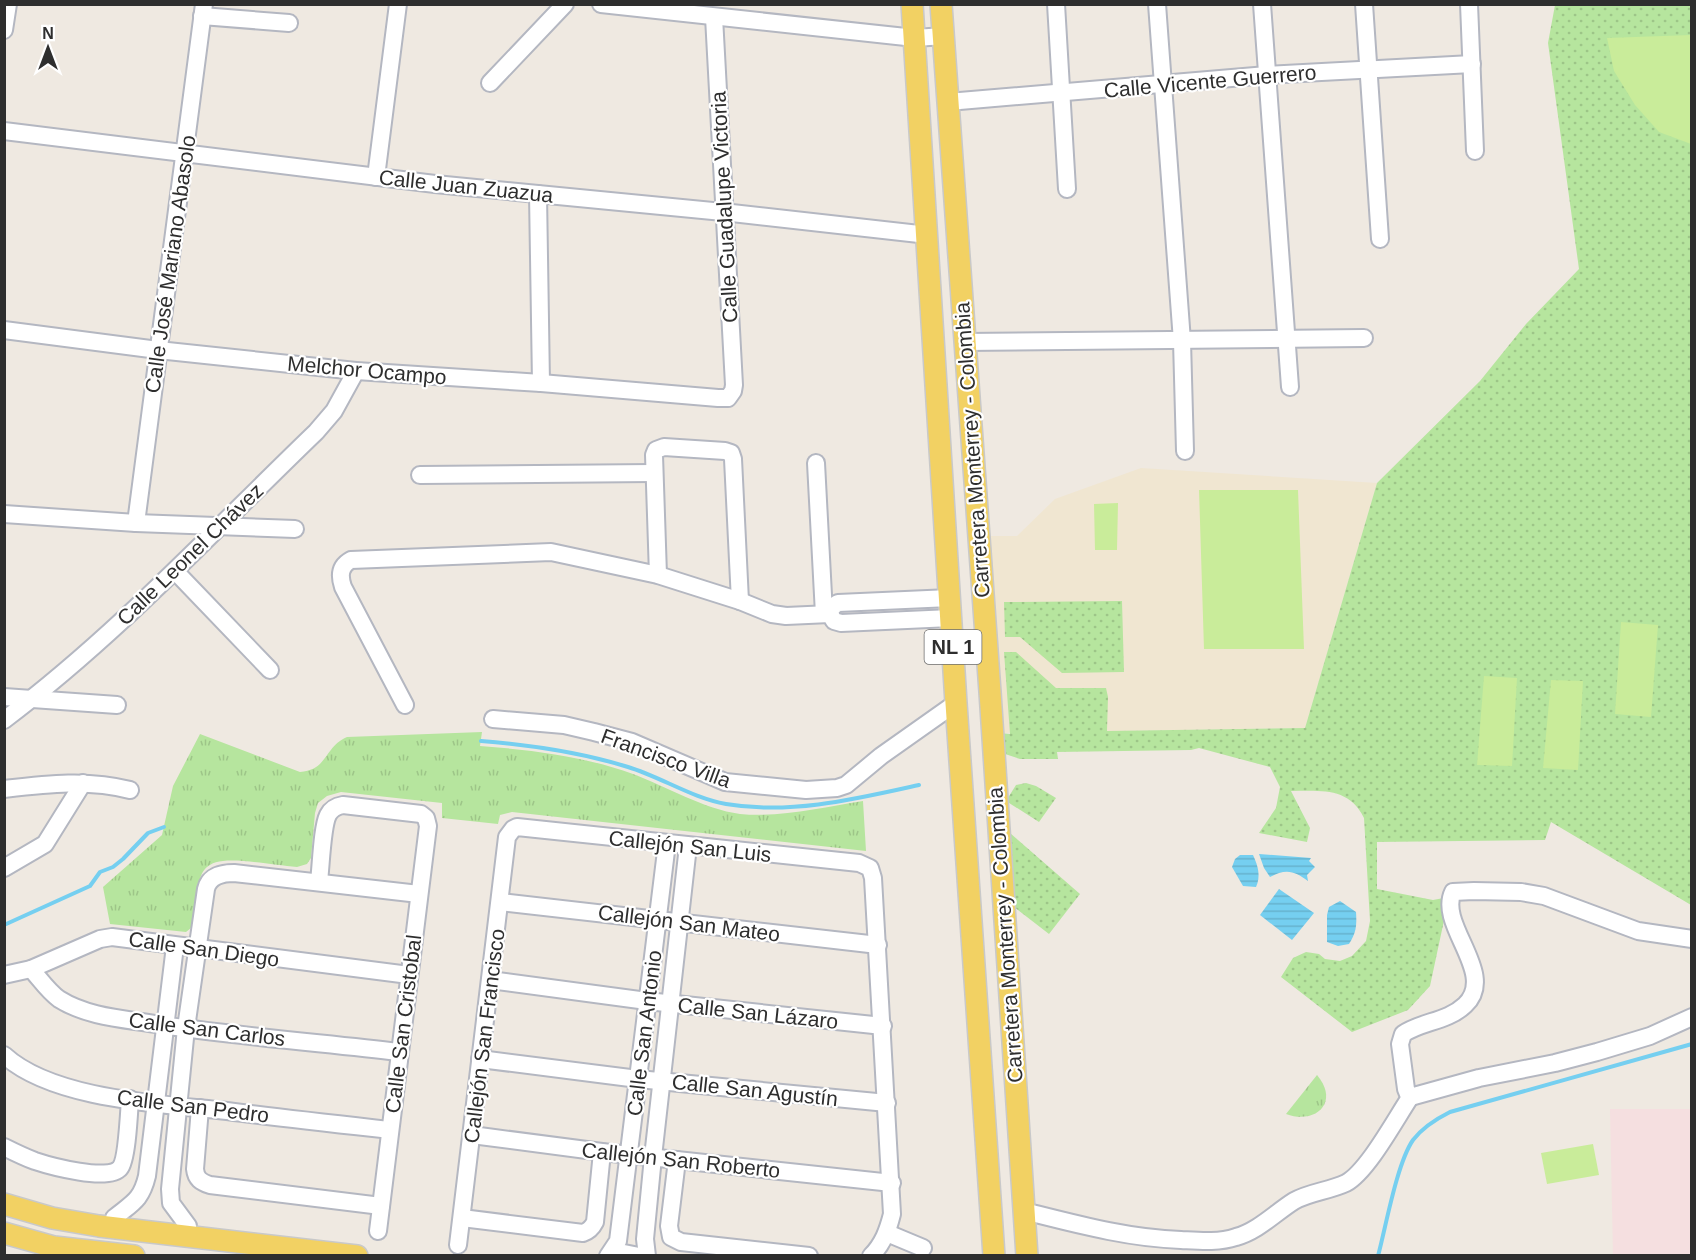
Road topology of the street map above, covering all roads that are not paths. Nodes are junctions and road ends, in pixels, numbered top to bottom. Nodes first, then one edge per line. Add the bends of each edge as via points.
1 (8, 4) edge
2 (398, 4) edge
3 (565, 4) edge
4 (601, 4) edge
5 (912, 4) edge
6 (941, 4) edge
7 (1056, 4) edge
8 (1157, 4) edge
9 (1262, 4) edge
10 (1364, 4) edge
11 (1469, 4) edge
12 (203, 10) edge
13 (714, 17) junction
14 (289, 23) dead end
15 (4, 30) edge
16 (944, 36) junction
17 (915, 38) junction
18 (1472, 64) junction
19 (1368, 69) junction
20 (1267, 75) junction
21 (490, 83) dead end
22 (1163, 84) junction
23 (1061, 93) junction
24 (948, 102) junction
25 (4, 131) edge
26 (1475, 151) dead end
27 (185, 154) junction
28 (376, 177) junction
29 (1067, 189) dead end
30 (538, 194) junction
31 (723, 212) junction
32 (928, 235) junction
33 (1380, 239) dead end
34 (4, 330) edge
35 (1364, 338) dead end
36 (1286, 340) junction
37 (1182, 341) junction
38 (964, 342) junction
39 (158, 350) junction
40 (356, 371) junction
41 (541, 382) junction
42 (1290, 387) dead end
43 (730, 396) joint
44 (1185, 451) dead end
45 (816, 464) dead end
46 (654, 473) junction
47 (420, 475) dead end
48 (4, 514) edge
49 (136, 523) junction
50 (218, 527) junction
51 (295, 529) dead end
52 (175, 571) junction
53 (658, 575) junction
54 (740, 601) junction
55 (866, 602) junction
56 (950, 608) junction
57 (827, 614) junction
58 (867, 622) junction
59 (270, 670) dead end
60 (4, 697) edge
61 (32, 699) junction
62 (956, 703) junction
63 (117, 705) dead end
64 (405, 705) dead end
65 (493, 719) dead end
66 (4, 720) edge
67 (83, 783) junction
68 (4, 789) edge
69 (130, 790) dead end
70 (513, 829) joint
71 (667, 843) junction
72 (688, 846) junction
73 (4, 868) edge
74 (319, 881) junction
75 (419, 894) junction
76 (500, 902) junction
77 (657, 920) junction
78 (679, 922) junction
79 (1692, 939) edge
80 (878, 945) junction
81 (175, 946) junction
82 (197, 949) junction
83 (31, 969) junction
84 (4, 975) edge
85 (409, 975) junction
86 (490, 980) junction
87 (647, 1000) junction
88 (669, 1003) junction
89 (1692, 1017) edge
90 (164, 1025) junction
91 (883, 1026) junction
92 (186, 1028) junction
93 (399, 1052) junction
94 (4, 1055) edge
95 (480, 1059) junction
96 (638, 1079) junction
97 (661, 1081) junction
98 (1411, 1096) junction
99 (130, 1099) junction
100 (155, 1102) junction
101 (887, 1103) junction
102 (178, 1105) junction
103 (200, 1108) junction
104 (152, 1130) junction
105 (390, 1130) junction
106 (175, 1132) junction
107 (472, 1135) junction
108 (4, 1147) edge
109 (602, 1152) junction
110 (629, 1155) junction
111 (652, 1157) junction
112 (148, 1160) junction
113 (677, 1160) junction
114 (172, 1161) junction
115 (892, 1183) junction
116 (137, 1202) junction
117 (171, 1203) junction
118 (4, 1204) edge
119 (381, 1206) junction
120 (1024, 1211) junction
121 (622, 1214) junction
122 (462, 1218) junction
123 (647, 1218) junction
124 (112, 1228) junction
125 (378, 1231) dead end
126 (4, 1233) edge
127 (887, 1233) junction
128 (458, 1245) dead end
129 (187, 1246) edge
130 (923, 1248) dead end
131 (110, 1253) junction
132 (134, 1256) edge
133 (357, 1256) edge
134 (609, 1256) edge
135 (639, 1256) edge
136 (647, 1256) edge
137 (809, 1256) edge
138 (871, 1256) edge
139 (994, 1256) edge
140 (1027, 1256) edge

1 - 15 street
2 - 28 street
3 - 21 street
4 - 13 street
5 - 17 main road, Carretera Monterrey - Colombia / NL 1
6 - 16 main road, Carretera Monterrey - Colombia / NL 1
7 - 23 street
8 - 22 street
9 - 20 street
10 - 19 street
11 - 18 street
12 - 14 street
12 - 27 street, Calle José Mariano Abasolo
13 - 17 street
13 - 31 street, Calle Guadalupe Victoria
16 - 17 street
16 - 24 main road, Carretera Monterrey - Colombia / NL 1
17 - 32 main road, Carretera Monterrey - Colombia / NL 1
18 - 19 street, Calle Vicente Guerrero
18 - 26 street
19 - 20 street, Calle Vicente Guerrero
19 - 33 street
20 - 22 street, Calle Vicente Guerrero
20 - 36 street
22 - 23 street, Calle Vicente Guerrero
22 - 37 street
23 - 24 street, Calle Vicente Guerrero
23 - 29 street
24 - 38 main road, Carretera Monterrey - Colombia / NL 1
25 - 27 street, Calle Juan Zuazua
27 - 28 street, Calle Juan Zuazua
27 - 39 street, Calle José Mariano Abasolo
28 - 30 street, Calle Juan Zuazua
30 - 31 street, Calle Juan Zuazua
30 - 41 street
31 - 32 street, Calle Juan Zuazua
31 - 43 street, Calle Guadalupe Victoria via 734,385
32 - 56 main road, Carretera Monterrey - Colombia / NL 1
34 - 39 street, Melchor Ocampo
35 - 36 street
36 - 37 street
36 - 42 street
37 - 38 street
37 - 44 street
38 - 120 main road, Carretera Monterrey - Colombia / NL 1
39 - 40 street, Melchor Ocampo
39 - 49 street, Calle José Mariano Abasolo
40 - 41 street, Melchor Ocampo
40 - 50 street, Calle Leonel Chávez via 334,411 316,432
41 - 43 street, Melchor Ocampo
45 - 57 street
46 - 47 street
46 - 53 street
46 - 54 street via 654,454 664,447 731,453
48 - 49 street
49 - 50 street
50 - 51 street
50 - 52 street, Calle Leonel Chávez
52 - 59 street
52 - 61 street, Calle Leonel Chávez
53 - 54 street
53 - 64 street via 551,552 351,560 340,571 343,587
54 - 57 street via 772,614
55 - 56 street
55 - 57 street via 838,603
55 - 58 street
56 - 58 street
56 - 62 main road, Carretera Monterrey - Colombia / NL 1
57 - 58 street via 837,622
60 - 61 street
61 - 63 street
61 - 66 street, Calle Leonel Chávez
62 - 65 street, Francisco Villa via 846,785 806,790 724,782 632,742 564,725
62 - 139 main road, Carretera Monterrey - Colombia / NL 1
67 - 68 street
67 - 69 street
67 - 73 street via 45,844
70 - 71 street, Callejón San Luis
70 - 76 street, Callejón San Francisco via 507,837
71 - 72 street, Callejón San Luis
71 - 77 street, Calle San Antonio
72 - 78 street, Calle San Antonio
72 - 80 street, Callejón San Luis via 868,866 873,878
74 - 75 street
74 - 75 street, Calle San Cristobal via 326,820 331,811 344,805 421,814 428,826
74 - 82 street via 234,873 216,876 207,884
75 - 85 street, Calle San Cristobal
76 - 77 street, Callejón San Mateo
76 - 86 street, Callejón San Francisco
77 - 78 street, Callejón San Mateo
77 - 87 street, Calle San Antonio
78 - 80 street, Callejón San Mateo
78 - 88 street, Calle San Antonio
79 - 98 street via 1638,931 1544,896 1453,892 1450,914 1473,968 1473,989 1467,1003 1457,1010 1439,1021 1407,1031 1400,1038 1406,1089
80 - 91 street
81 - 82 street, Calle San Diego
81 - 83 street, Calle San Diego via 108,937
81 - 90 street
82 - 85 street, Calle San Diego
82 - 92 street
83 - 84 street, Calle San Diego
83 - 90 street, Calle San Carlos via 48,990 74,1006
85 - 93 street, Calle San Cristobal
86 - 87 street, Calle San Lázaro
86 - 95 street, Callejón San Francisco
87 - 88 street, Calle San Lázaro
87 - 96 street, Calle San Antonio
88 - 91 street, Calle San Lázaro
88 - 97 street, Calle San Antonio
89 - 98 street via 1650,1036 1596,1052
90 - 92 street, Calle San Carlos
90 - 100 street
91 - 101 street
92 - 93 street, Calle San Carlos
92 - 102 street
93 - 105 street, Calle San Cristobal
94 - 99 street, Calle San Pedro via 36,1077 55,1084
95 - 96 street, Calle San Agustín
95 - 107 street, Callejón San Francisco
96 - 97 street, Calle San Agustín
96 - 110 street, Calle San Antonio
97 - 101 street, Calle San Agustín
97 - 111 street, Calle San Antonio
98 - 120 street via 1361,1171 1346,1182 1293,1202 1236,1237 1208,1242 1153,1239
99 - 100 street, Calle San Pedro
99 - 108 street via 124,1158 115,1173 76,1171 34,1161
100 - 102 street, Calle San Pedro
100 - 104 street
101 - 115 street
102 - 103 street, Calle San Pedro
102 - 106 street
103 - 105 street, Calle San Pedro
103 - 119 street via 195,1169 201,1182
104 - 106 street
104 - 112 street
105 - 119 street, Calle San Cristobal
106 - 114 street
107 - 109 street, Callejón San Roberto
107 - 122 street, Callejón San Francisco
109 - 110 street, Callejón San Roberto
109 - 122 street via 595,1222 583,1233
110 - 111 street, Callejón San Roberto
110 - 121 street, Calle San Antonio
111 - 113 street, Callejón San Roberto
111 - 123 street, Calle San Antonio
112 - 114 street
112 - 116 street via 145,1186
113 - 115 street, Callejón San Roberto
113 - 137 street via 671,1237 681,1242
114 - 117 street
115 - 127 street via 892,1214
116 - 117 street
116 - 124 street via 114,1218
117 - 129 street via 188,1226
118 - 124 main road via 52,1218
119 - 125 street, Calle San Cristobal
120 - 140 main road, Carretera Monterrey - Colombia / NL 1
121 - 123 street
121 - 134 street, Calle San Antonio via 618,1241
122 - 128 street, Callejón San Francisco
123 - 136 street, Calle San Antonio
124 - 129 main road
124 - 131 main road
126 - 131 main road via 54,1247
127 - 130 street
127 - 138 street
129 - 133 main road
131 - 132 main road
134 - 135 street, Calle San Antonio

